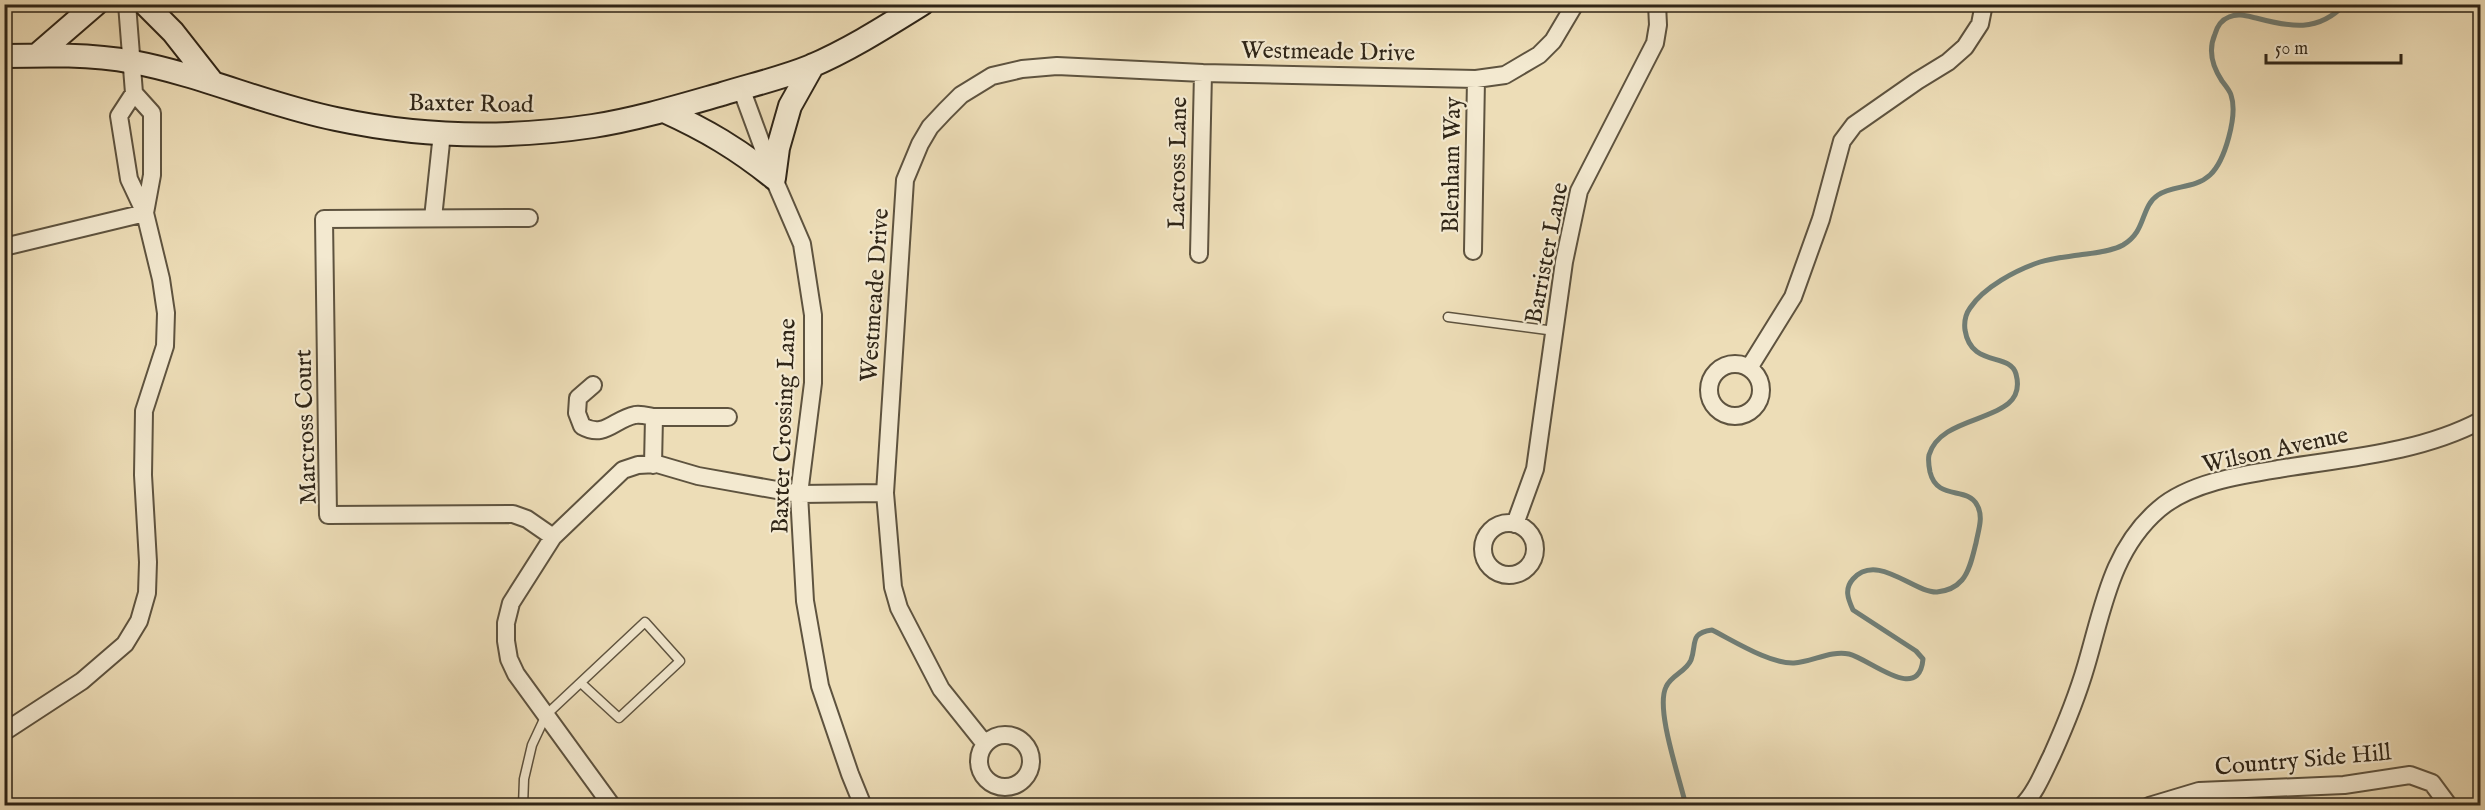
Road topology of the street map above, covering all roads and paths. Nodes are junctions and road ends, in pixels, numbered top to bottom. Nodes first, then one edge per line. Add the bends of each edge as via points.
1 (96, 4) edge
2 (127, 4) edge
3 (145, 4) edge
4 (922, 4) edge
5 (1575, 4) edge
6 (1658, 4) edge
7 (1983, 4) edge
8 (37, 55) junction
9 (4, 56) edge
10 (132, 62) junction
11 (813, 65) junction
12 (1203, 73) junction
13 (1476, 79) junction
14 (213, 82) junction
15 (741, 88) junction
16 (134, 93) junction
17 (664, 111) junction
18 (442, 133) junction
19 (774, 178) junction
20 (145, 213) junction
21 (433, 218) junction
22 (529, 218) dead end
23 (4, 247) edge
24 (1473, 251) dead end
25 (1198, 254) dead end
26 (1448, 317) dead end
27 (1555, 331) junction
28 (1749, 368) dead end
29 (593, 385) dead end
30 (654, 417) junction
31 (728, 417) dead end
32 (2481, 421) edge
33 (653, 465) junction
34 (885, 493) junction
35 (799, 494) junction
36 (1515, 524) dead end
37 (553, 537) junction
38 (581, 683) junction
39 (546, 715) junction
40 (4, 732) edge
41 (985, 744) dead end
42 (2026, 804) edge
43 (523, 806) edge
44 (612, 806) edge
45 (863, 806) edge
46 (2149, 806) edge
47 (2449, 806) edge

1 - 8 main road
2 - 10 street
3 - 14 main road
4 - 11 main road, Baxter Road
5 - 13 street, Westmeade Drive via 1553,41 1539,55 1505,75
6 - 27 street, Barrister Lane via 1654,44 1579,191
7 - 28 street via 1980,24 1965,47 1854,125 1842,141 1821,219 1793,297
8 - 9 main road, Baxter Road
8 - 10 main road, Baxter Road
10 - 14 main road, Baxter Road
10 - 16 street
11 - 15 main road, Baxter Road
11 - 19 main road via 790,106
12 - 13 street, Westmeade Drive
12 - 25 street, Lacross Lane
12 - 34 street, Westmeade Drive via 1057,66 1022,69 992,76 961,95 930,127 905,180
13 - 24 street, Blenham Way
14 - 18 main road, Baxter Road via 334,119
15 - 17 main road, Baxter Road
15 - 19 street, Baxter Crossing Lane
16 - 20 street via 152,113 152,176
16 - 20 street via 119,116 129,179
17 - 18 main road, Baxter Road via 594,126 540,132
17 - 19 main road via 742,152
18 - 21 street
19 - 35 street, Baxter Crossing Lane via 802,244 813,315 813,383
20 - 23 street
20 - 40 street via 162,279 166,313 165,346 144,411 147,593 139,621 126,644 104,664
21 - 22 street, Marcross Court
21 - 37 street, Marcross Court via 324,219 328,515 513,514
26 - 27 lane
27 - 36 street, Barrister Lane via 1535,469
29 - 30 street via 578,398 577,413 582,426 592,432 636,415
30 - 31 street
30 - 33 street
32 - 42 street, Wilson Avenue via 2433,441 2401,449 2239,476 2181,494 2160,508 2122,553 2068,720
33 - 35 street
33 - 37 street via 623,470
34 - 35 street
34 - 41 street, Westmeade Drive via 893,587 899,608 941,688
35 - 45 street, Baxter Crossing Lane via 805,601 820,686
37 - 39 street via 511,603 506,623 509,659
38 - 38 lane via 645,622 680,661 619,718
38 - 39 lane
39 - 43 lane via 532,745
39 - 44 street
46 - 47 street, Country Side Hill via 2199,791 2344,785 2410,775 2432,783

